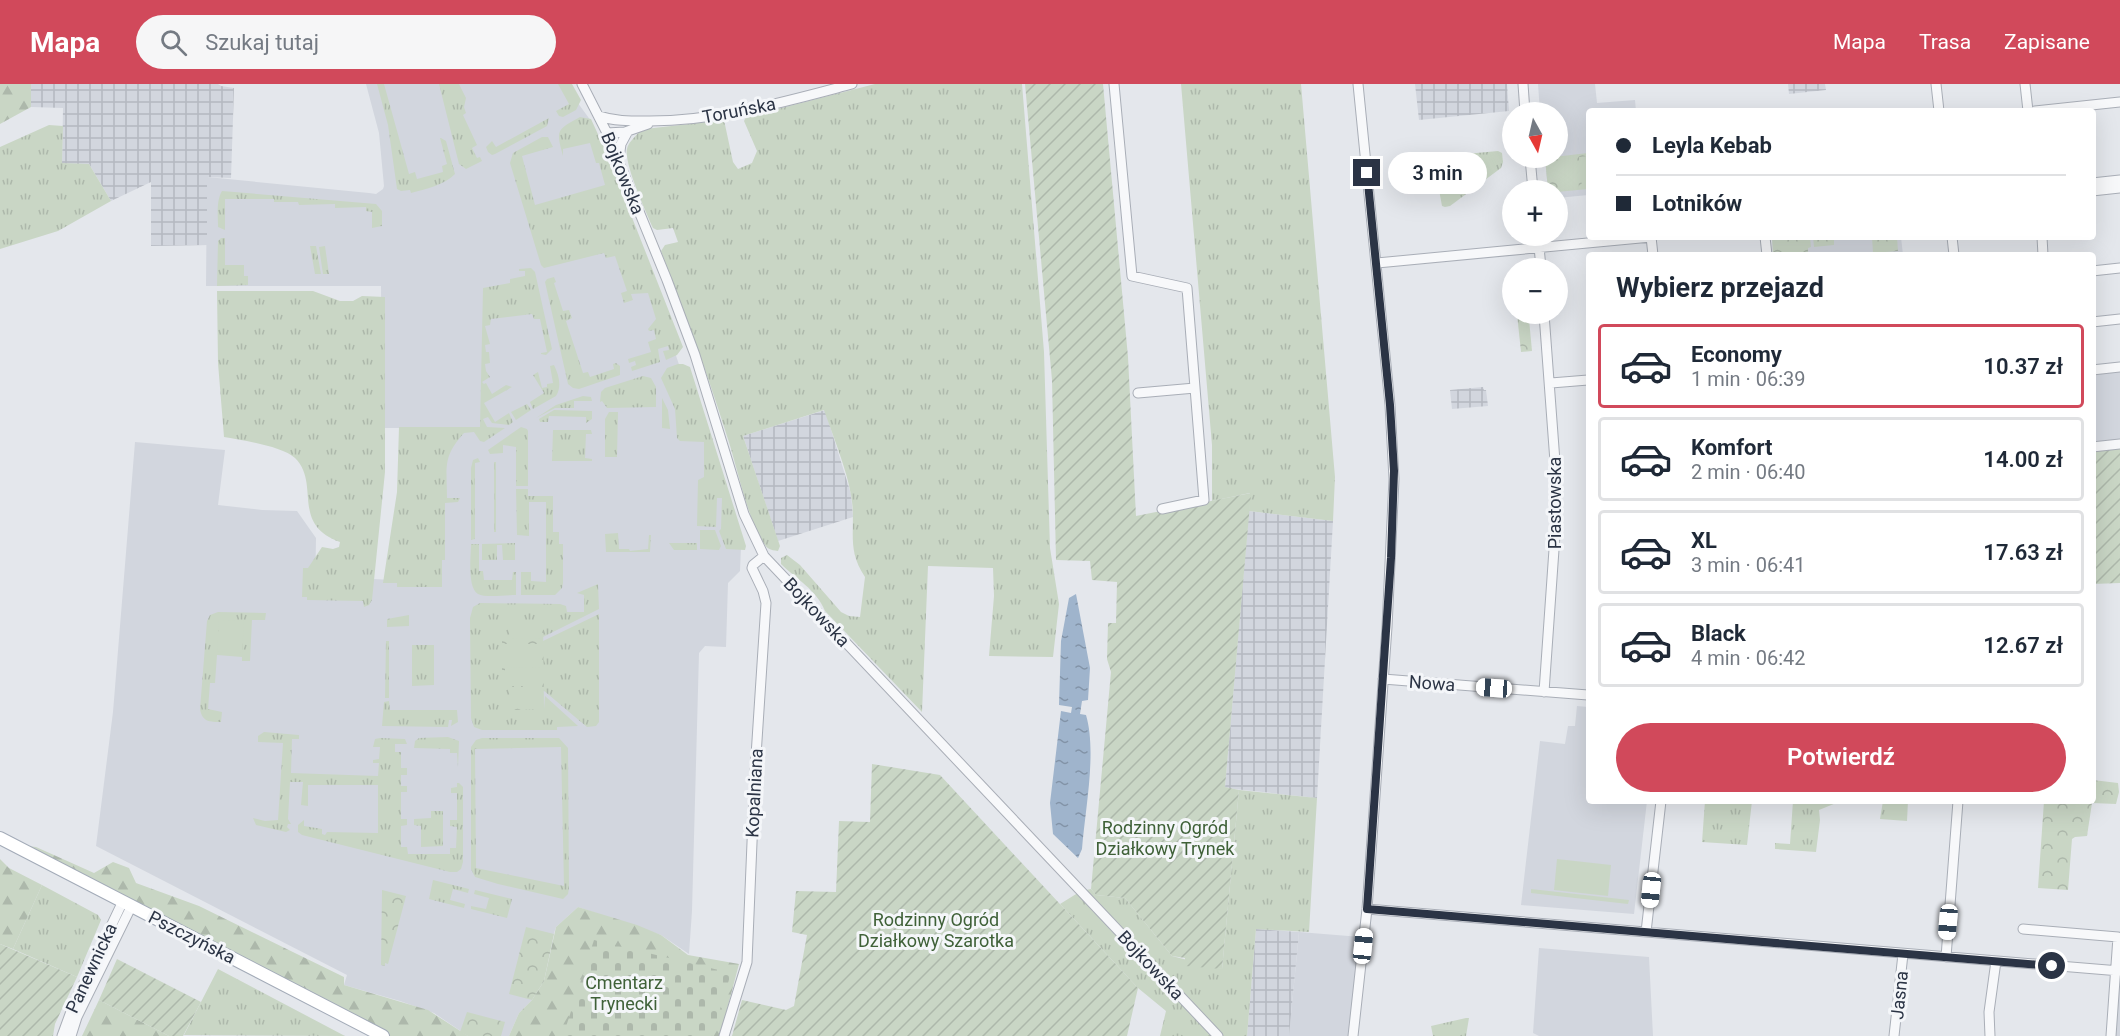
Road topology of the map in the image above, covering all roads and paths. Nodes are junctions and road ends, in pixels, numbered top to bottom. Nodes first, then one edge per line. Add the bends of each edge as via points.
1 (582, 84) edge
2 (852, 84) edge
3 (1114, 84) edge
4 (1358, 84) edge
5 (1523, 84) edge
6 (1936, 84) edge
7 (2025, 84) edge
8 (1524, 102) edge
9 (2120, 102) edge
10 (1939, 108) edge
11 (2028, 108) edge
12 (2063, 108) edge
13 (600, 116) junction
14 (625, 121) junction
15 (660, 122) junction
16 (628, 131) junction
17 (607, 133) junction
18 (619, 161) junction
19 (2120, 180) edge
20 (2096, 183) edge
21 (2120, 188) edge
22 (2096, 191) edge
23 (1620, 240) edge
24 (1539, 248) junction
25 (1540, 258) edge
26 (1377, 263) junction
27 (2120, 268) edge
28 (2096, 271) edge
29 (2120, 320) edge
30 (2096, 322) edge
31 (1545, 324) edge
32 (2120, 367) edge
33 (2096, 370) edge
34 (1586, 380) edge
35 (1551, 383) junction
36 (1196, 388) junction
37 (1138, 393) dead end
38 (2120, 444) edge
39 (2096, 447) edge
40 (1162, 509) dead end
41 (764, 556) junction
42 (1383, 679) junction
43 (1544, 692) junction
44 (1586, 696) edge
45 (1661, 804) edge
46 (1958, 804) edge
47 (0, 838) edge
48 (127, 903) junction
49 (1367, 909) junction
50 (2023, 929) dead end
51 (1646, 932) junction
52 (1903, 954) junction
53 (1946, 957) junction
54 (1996, 961) junction
55 (2118, 971) edge
56 (62, 1036) edge
57 (71, 1036) edge
58 (383, 1036) edge
59 (724, 1036) edge
60 (1218, 1036) edge
61 (1353, 1036) edge
62 (1894, 1036) edge
63 (1990, 1036) edge
64 (2110, 1036) edge

1 - 13 street, Bojkowska
2 - 15 street, Toruńska via 728,114
3 - 36 street via 1132,276 1187,288
4 - 26 street
5 - 8 street
6 - 10 street
7 - 11 street
9 - 12 street
13 - 14 street, Toruńska
13 - 17 street, Bojkowska
14 - 15 street, Toruńska
14 - 17 street
15 - 16 street, Toruńska
16 - 17 street, Toruńska
16 - 18 street
17 - 18 street, Bojkowska
18 - 41 street, Bojkowska via 695,355 744,514
19 - 20 street
21 - 22 street
23 - 24 street
24 - 25 street
24 - 26 street
26 - 42 street via 1394,471
27 - 28 street
29 - 30 street
31 - 35 street, Piastowska
32 - 33 street
34 - 35 street
35 - 43 street, Piastowska via 1556,521
36 - 37 street
36 - 40 street via 1204,500
38 - 39 street
41 - 59 street, Kopalniana via 752,568 766,603 747,962
41 - 60 street, Bojkowska
42 - 43 street, Nowa
42 - 49 street
43 - 44 street, Nowa
45 - 51 street
46 - 53 street
47 - 48 main road, Pszczyńska
48 - 56 street, Panewnicka via 73,1006
48 - 57 street, Panewnicka
48 - 58 main road, Pszczyńska
49 - 51 street
49 - 61 street
50 - 55 street via 2118,936
51 - 52 street
52 - 53 street
52 - 62 street, Jasna
53 - 54 street
54 - 55 street
54 - 63 street
55 - 64 street

